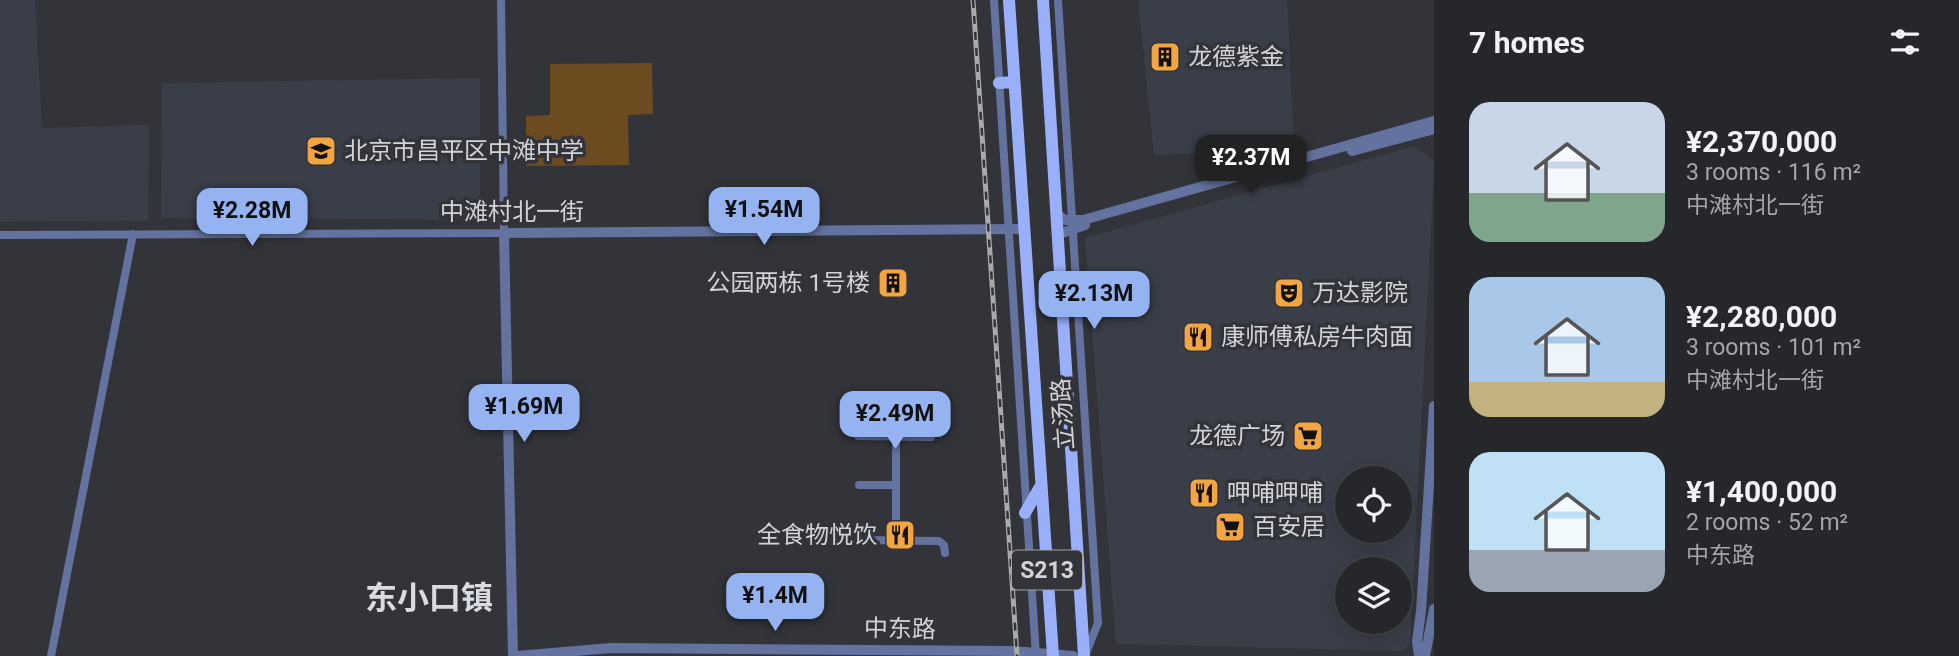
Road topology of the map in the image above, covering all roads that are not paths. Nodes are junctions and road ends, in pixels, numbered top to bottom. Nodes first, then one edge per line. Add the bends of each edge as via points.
1 (501, 0) edge
2 (993, 0) edge
3 (1009, 0) edge
4 (1043, 0) edge
5 (1058, 0) edge
6 (1014, 82) junction
7 (999, 83) junction
8 (1434, 121) edge
9 (1434, 129) edge
10 (1058, 215) junction
11 (1073, 225) junction
12 (1023, 229) junction
13 (1007, 230) junction
14 (504, 233) junction
15 (133, 234) junction
16 (1059, 234) junction
17 (0, 235) edge
18 (1434, 406) edge
19 (858, 436) dead end
20 (896, 437) junction
21 (931, 437) dead end
22 (859, 485) dead end
23 (896, 485) junction
24 (1040, 487) junction
25 (1025, 513) junction
26 (860, 540) dead end
27 (896, 540) junction
28 (946, 553) dead end
29 (1434, 609) edge
30 (1036, 654) edge
31 (1053, 655) edge
32 (51, 656) edge
33 (515, 656) edge
34 (1073, 656) edge
35 (1084, 656) edge
36 (1422, 656) edge

1 - 14 street
2 - 7 street, 立汤路 / S213
3 - 6 main road, 立汤路 / S213
4 - 10 main road, 立汤路 / S213
5 - 11 street, 立汤路 / S213
6 - 7 main road
6 - 12 main road, 立汤路 / S213
7 - 13 street, 立汤路 / S213
8 - 11 street
9 - 11 street
10 - 11 street
10 - 16 main road, 立汤路 / S213
11 - 16 street
11 - 35 street, 立汤路 / S213 via 1098,623
12 - 13 street, 中滩村北一街
12 - 24 main road, 立汤路 / S213
13 - 14 street, 中滩村北一街
13 - 25 street, 立汤路 / S213
14 - 15 street, 中滩村北一街
14 - 33 street
15 - 17 street, 中滩村北一街
15 - 32 street
16 - 35 main road, 立汤路 / S213
18 - 36 street via 1417,641
19 - 20 street
20 - 21 street
20 - 23 street
22 - 23 street
23 - 27 street
24 - 25 main road
24 - 31 main road, 立汤路 / S213
25 - 30 street, 立汤路 / S213
26 - 27 street
27 - 28 street via 939,541
29 - 36 street
30 - 31 street, 中东路
30 - 33 street, 中东路 via 611,648
31 - 34 street, 中东路

